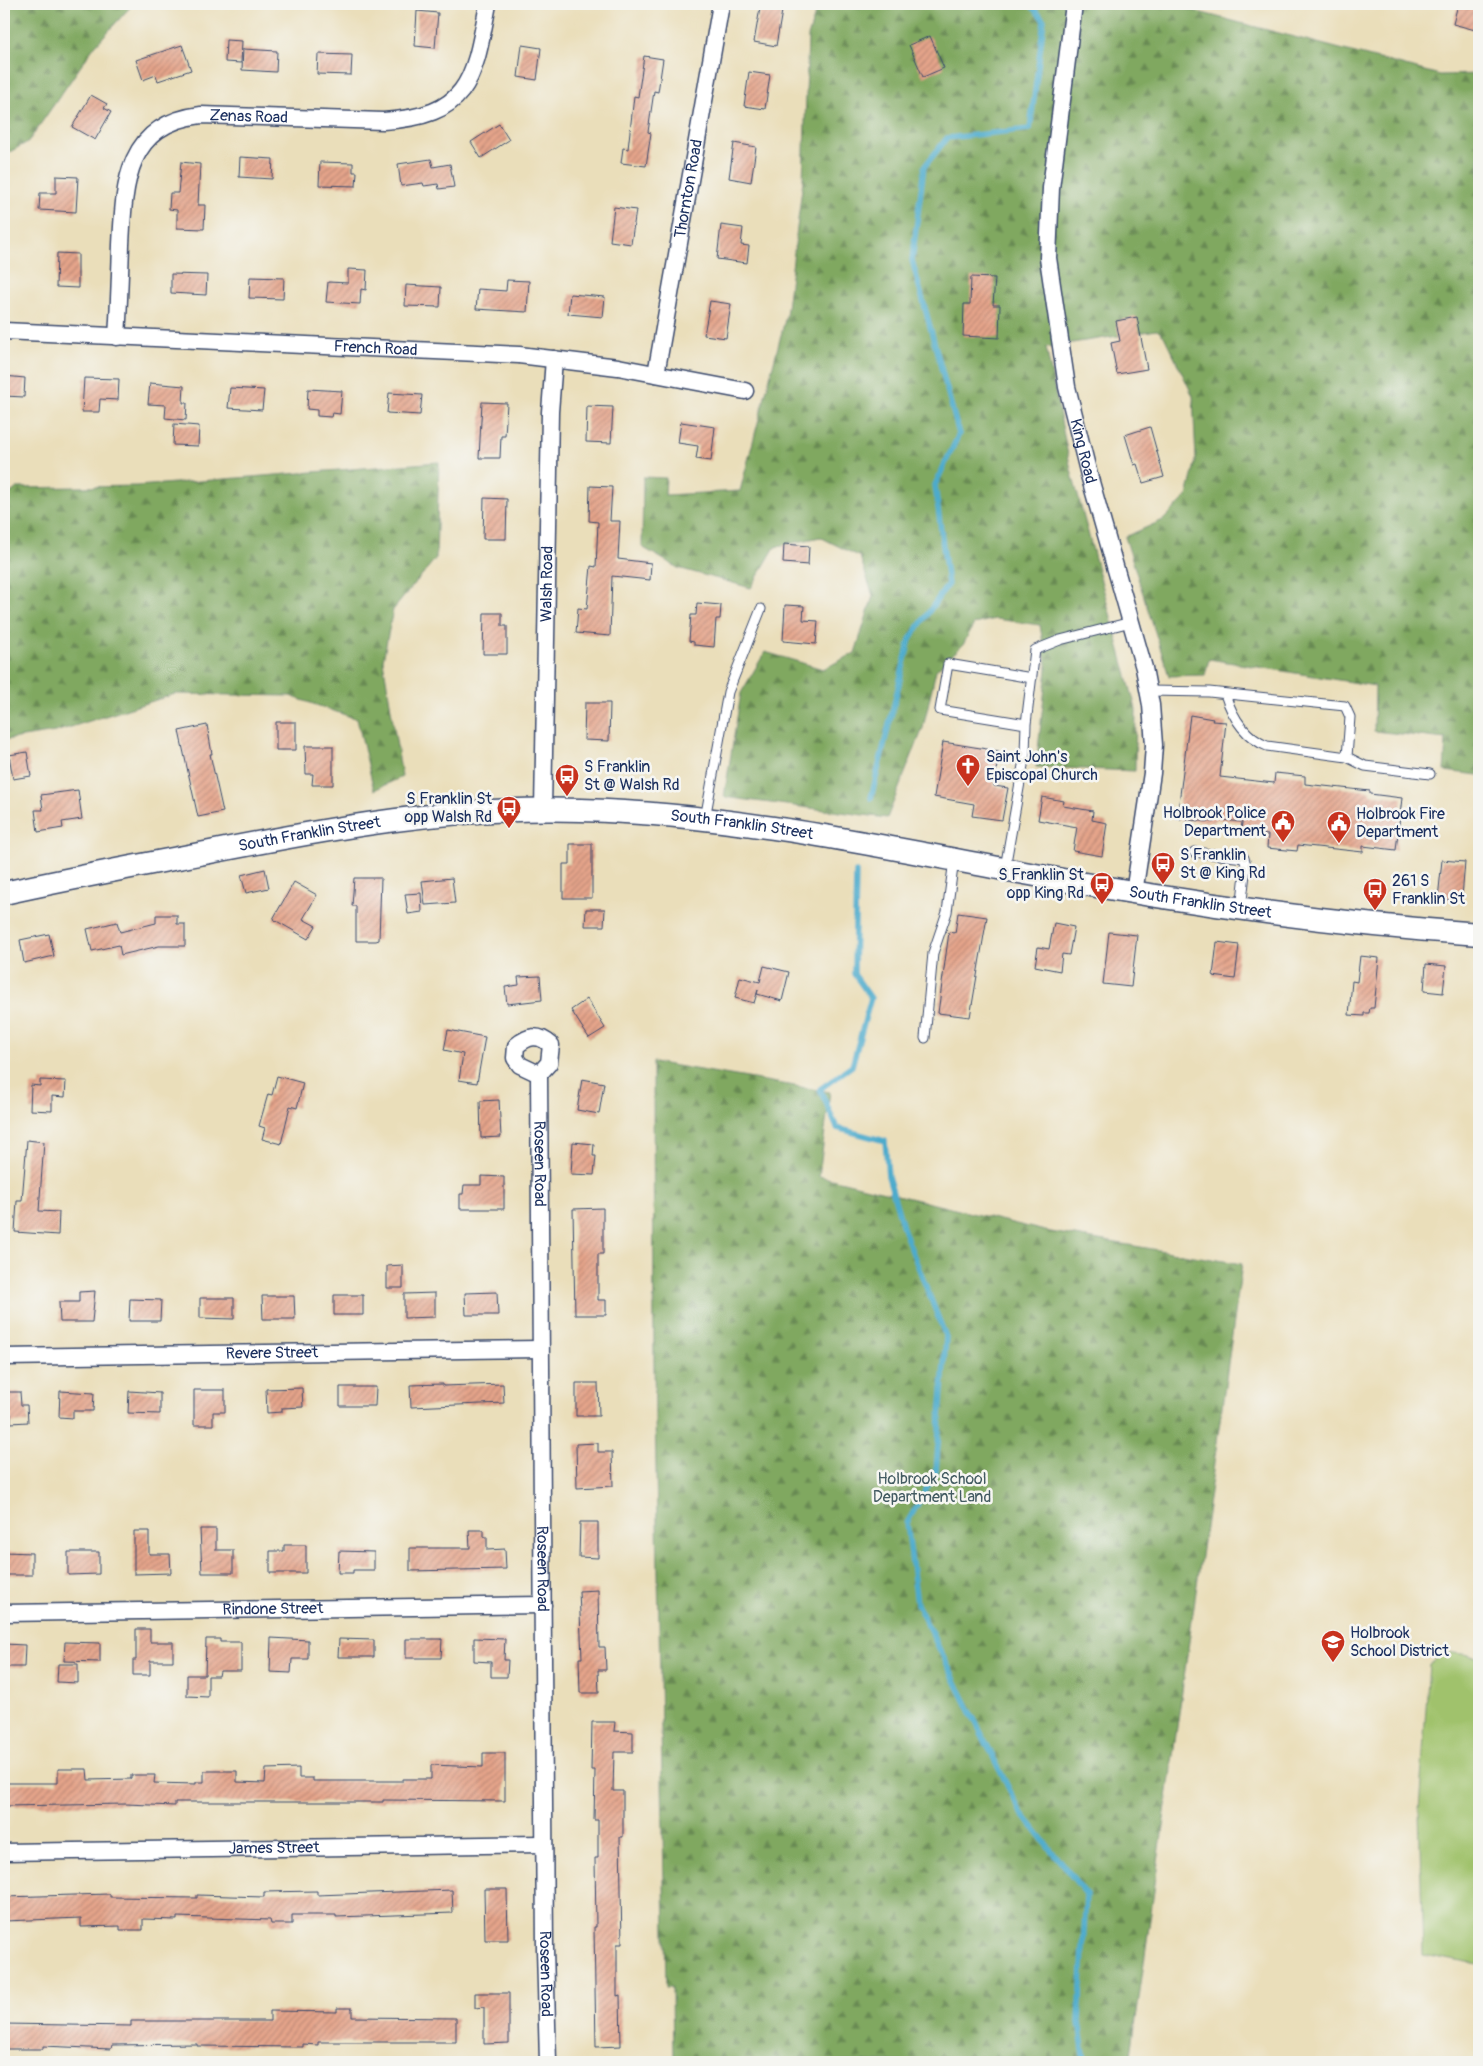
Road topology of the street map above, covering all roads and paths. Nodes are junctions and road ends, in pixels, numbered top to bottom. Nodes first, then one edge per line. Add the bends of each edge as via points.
1 (488, 4) edge
2 (720, 4) edge
3 (1074, 4) edge
4 (4, 331) edge
5 (117, 337) junction
6 (554, 359) junction
7 (656, 374) junction
8 (745, 391) dead end
9 (761, 609) dead end
10 (1131, 622) junction
11 (1032, 678) junction
12 (1149, 691) junction
13 (1225, 694) junction
14 (1026, 724) junction
15 (1347, 758) junction
16 (1430, 774) dead end
17 (543, 810) junction
18 (705, 819) junction
19 (1194, 852) dead end
20 (954, 860) junction
21 (1004, 870) junction
22 (4, 893) edge
23 (1134, 893) junction
24 (1241, 910) junction
25 (1479, 934) edge
26 (925, 1038) dead end
27 (538, 1074) dead end
28 (540, 1349) junction
29 (4, 1357) edge
30 (543, 1605) junction
31 (4, 1613) edge
32 (544, 1844) junction
33 (4, 1852) edge
34 (548, 2062) edge

1 - 5 street, Zenas Road via 479,50 467,83 453,101 433,113 383,121 202,115 177,120 156,130 135,156 125,189
2 - 7 street, Thornton Road
3 - 10 street, King Road via 1051,188 1049,266 1067,387
4 - 5 street, French Road
5 - 6 street, French Road
6 - 7 street, French Road
6 - 17 street, Walsh Road
7 - 8 street, French Road
9 - 18 lane via 728,692
10 - 11 lane via 1060,640 1036,650
10 - 12 street, King Road
11 - 14 lane
11 - 14 lane via 948,664 940,710
12 - 13 lane
12 - 23 street, King Road via 1154,731 1152,773
13 - 15 lane via 1234,716 1257,742
13 - 15 lane via 1345,706 1350,717
14 - 21 lane via 1025,754
15 - 16 lane via 1365,766
17 - 18 main road, South Franklin Street
17 - 22 main road, South Franklin Street via 475,811 388,820
18 - 20 main road, South Franklin Street via 818,834
19 - 24 lane via 1244,858
20 - 21 main road, South Franklin Street
20 - 26 lane via 947,912 933,953
21 - 23 main road, South Franklin Street
23 - 24 main road, South Franklin Street
24 - 25 main road, South Franklin Street via 1374,926
27 - 28 street, Roseen Road
28 - 29 street, Revere Street
28 - 30 street, Roseen Road
30 - 31 street, Rindone Street
30 - 32 street, Roseen Road
32 - 33 street, James Street
32 - 34 street, Roseen Road

